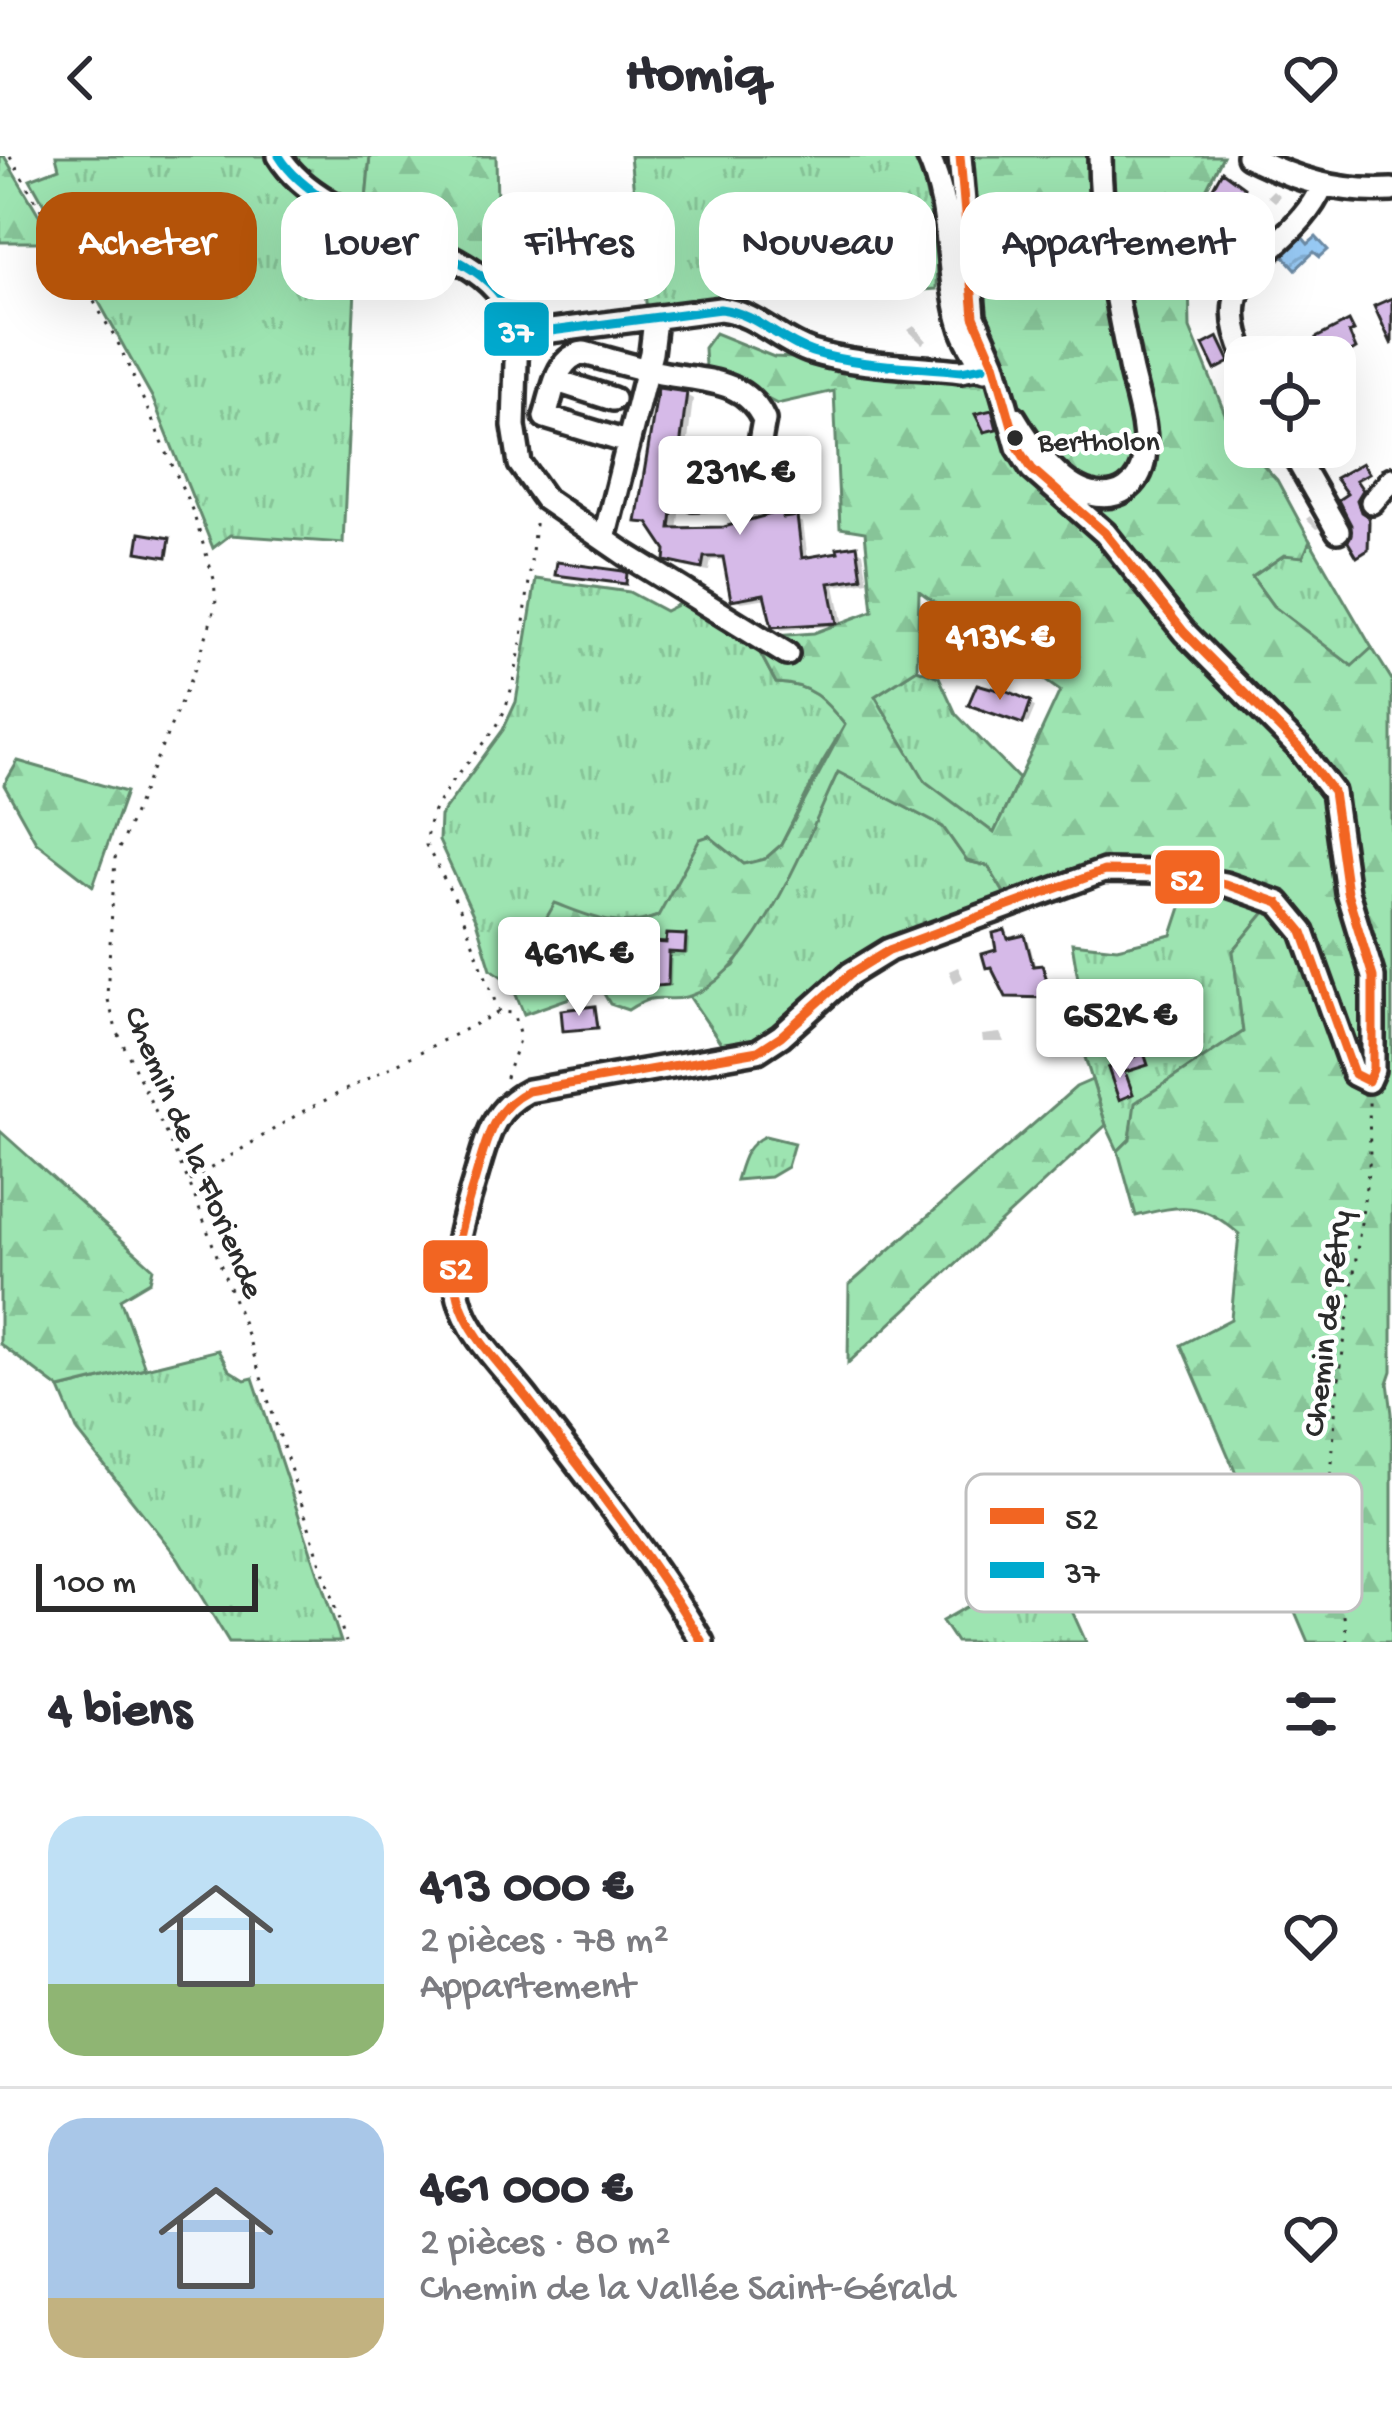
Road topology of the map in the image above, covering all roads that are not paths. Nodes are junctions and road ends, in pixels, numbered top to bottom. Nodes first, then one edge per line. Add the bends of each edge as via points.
1 (279, 156) edge
2 (928, 156) edge
3 (960, 156) edge
4 (1100, 156) edge
5 (1248, 156) edge
6 (1322, 186) junction
7 (1392, 190) edge
8 (655, 320) junction
9 (517, 331) junction
10 (1237, 336) edge
11 (982, 367) junction
12 (646, 369) junction
13 (557, 381) junction
14 (613, 399) dead end
15 (1006, 402) junction
16 (627, 442) junction
17 (1302, 468) edge
18 (1392, 479) edge
19 (693, 498) dead end
20 (1372, 502) dead end
21 (1338, 531) dead end
22 (604, 539) junction
23 (787, 654) dead end
24 (702, 1642) edge

1 - 9 street via 333,204 497,287
2 - 11 street via 948,221 963,333
3 - 15 street via 974,317
4 - 15 street via 1143,432 1139,475 1109,496 1077,490
5 - 6 street
6 - 7 street
6 - 10 street via 1312,208 1246,272 1233,311
8 - 9 street
8 - 11 street via 733,310 810,351
8 - 12 street
9 - 22 street via 520,464 539,491
11 - 15 street
12 - 13 street via 572,354
12 - 16 street
12 - 19 street via 729,385 764,420 752,481 742,492
13 - 14 street
13 - 16 street via 545,417
15 - 24 street via 1032,469 1106,533 1184,632 1333,792 1347,892 1373,977 1368,1081 1354,1074 1303,932 1279,903 1225,884 1103,871 889,950 758,1051 528,1091 502,1107 460,1230 459,1301
16 - 22 street
17 - 21 street
18 - 20 street
22 - 23 street

